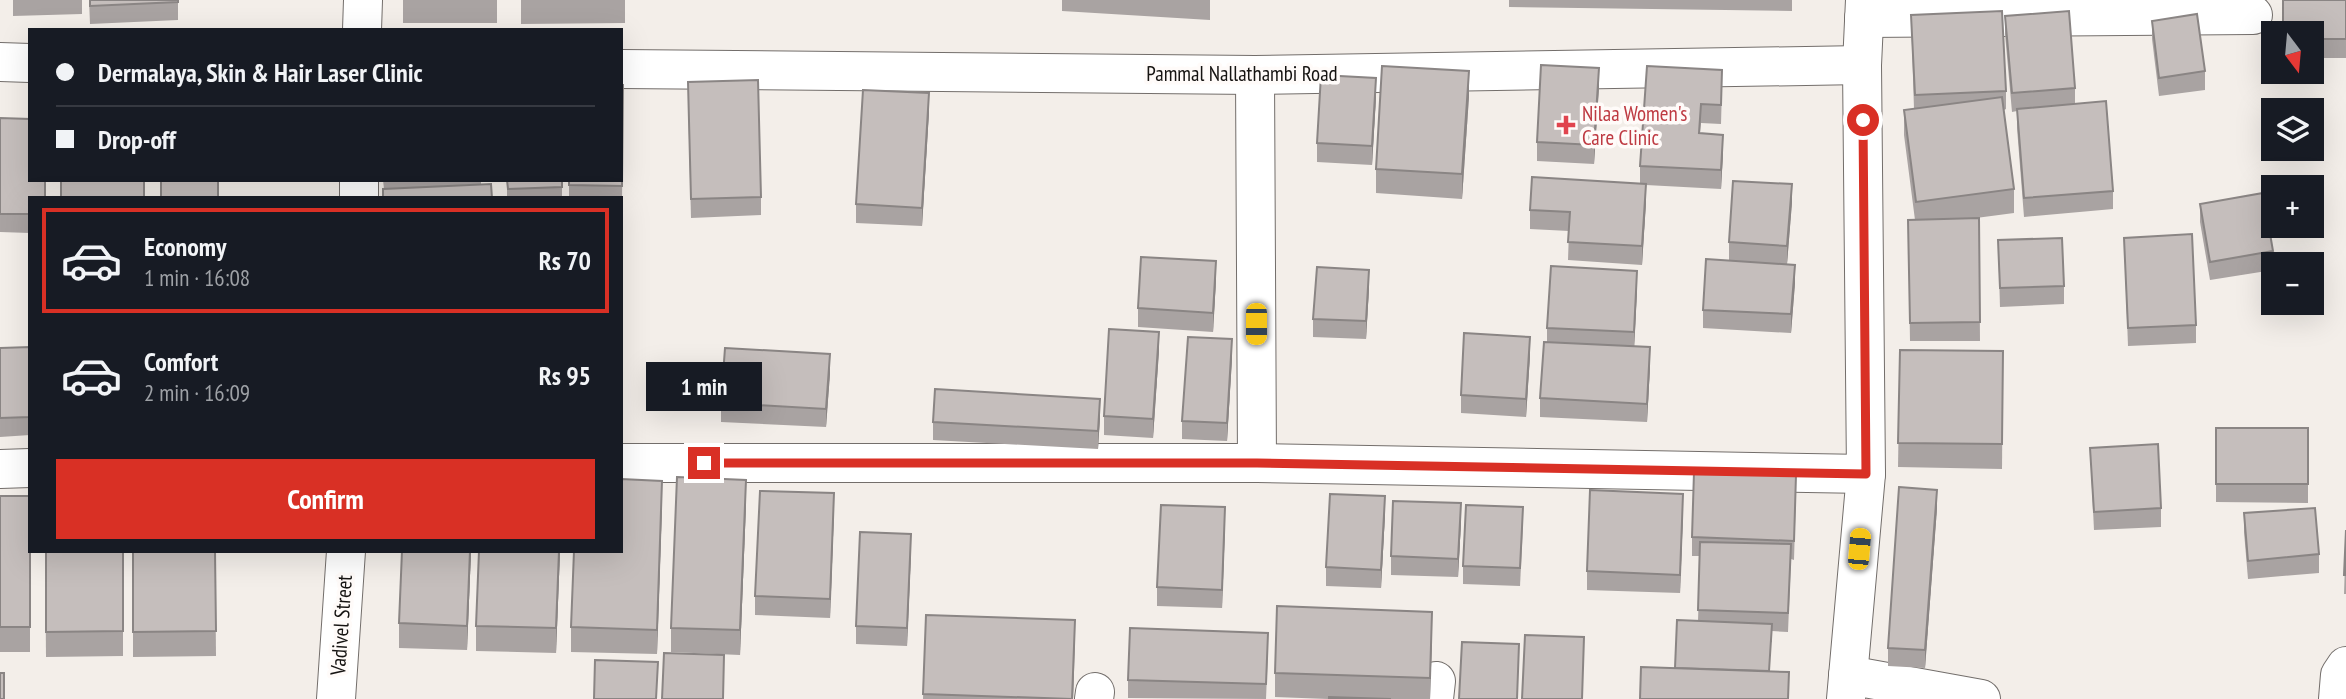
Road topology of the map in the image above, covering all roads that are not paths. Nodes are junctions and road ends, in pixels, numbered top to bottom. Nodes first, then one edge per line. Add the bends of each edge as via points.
1 (363, 0) edge
2 (1864, 9) edge
3 (2253, 15) dead end
4 (362, 28) edge
5 (0, 62) edge
6 (28, 63) edge
7 (1862, 65) junction
8 (623, 69) edge
9 (1255, 75) junction
10 (623, 463) edge
11 (1257, 463) junction
12 (28, 468) edge
13 (0, 469) edge
14 (1866, 474) junction
15 (346, 553) edge
16 (2346, 666) edge
17 (1847, 687) edge
18 (336, 699) edge
19 (1981, 699) edge
20 (2337, 699) edge

1 - 4 street
2 - 3 street
2 - 7 street
5 - 6 street
7 - 9 street, Pammal Nallathambi Road
7 - 14 street
8 - 9 street, Pammal Nallathambi Road
9 - 11 street
10 - 11 street
11 - 14 street
12 - 13 street
14 - 17 street
15 - 18 street, Vadivel Street
16 - 20 street
17 - 19 street

